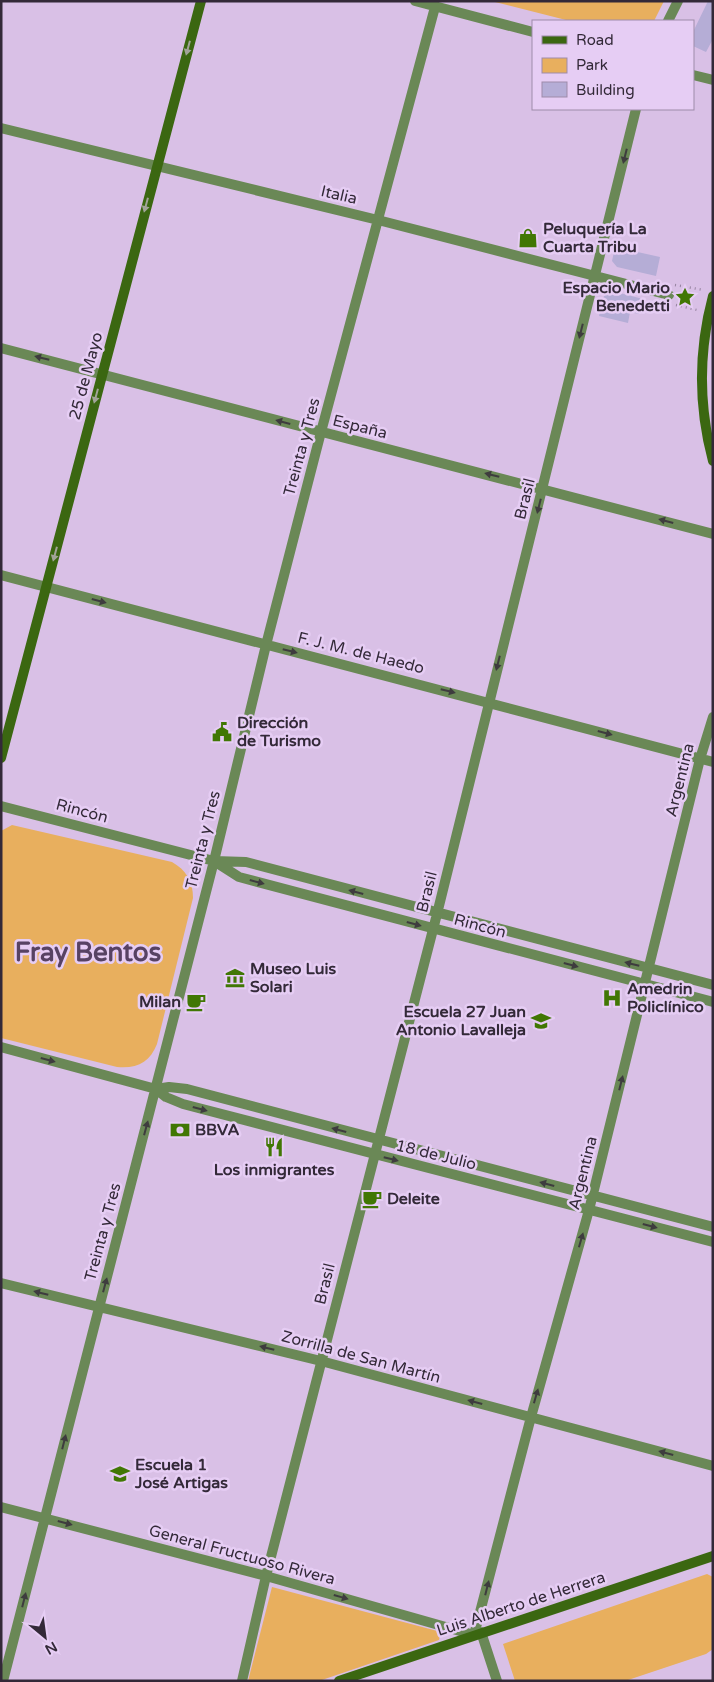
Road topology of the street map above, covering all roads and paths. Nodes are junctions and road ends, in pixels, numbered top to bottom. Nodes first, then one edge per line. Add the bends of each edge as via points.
1 (201, 1) edge
2 (415, 1) edge
3 (678, 1) edge
4 (435, 7) junction
5 (668, 20) edge
6 (532, 32) edge
7 (694, 75) edge
8 (713, 80) edge
9 (636, 110) edge
10 (1, 128) edge
11 (156, 166) junction
12 (378, 220) junction
13 (595, 274) junction
14 (672, 284) dead end
15 (694, 288) dead end
16 (669, 295) dead end
17 (713, 296) edge
18 (674, 304) dead end
19 (689, 308) dead end
20 (1, 348) edge
21 (102, 373) junction
22 (321, 432) junction
23 (713, 461) edge
24 (543, 488) junction
25 (713, 534) edge
26 (1, 575) edge
27 (46, 587) junction
28 (266, 644) junction
29 (488, 702) junction
30 (713, 718) edge
31 (1, 758) edge
32 (700, 759) junction
33 (713, 762) edge
34 (1, 806) edge
35 (214, 861) junction
36 (437, 914) junction
37 (433, 929) junction
38 (650, 969) junction
39 (646, 985) junction
40 (713, 985) edge
41 (713, 1002) edge
42 (1, 1047) edge
43 (156, 1089) junction
44 (377, 1140) junction
45 (374, 1154) junction
46 (593, 1196) junction
47 (589, 1210) junction
48 (713, 1227) edge
49 (713, 1242) edge
50 (1, 1283) edge
51 (99, 1308) junction
52 (321, 1362) junction
53 (531, 1417) junction
54 (713, 1466) edge
55 (1, 1507) edge
56 (45, 1518) junction
57 (713, 1556) edge
58 (266, 1576) junction
59 (478, 1634) junction
60 (3, 1681) edge
61 (242, 1681) edge
62 (339, 1681) edge
63 (497, 1681) edge

1 -> 11 street, 25 de Mayo
2 - 4 street
3 - 5 street
4 - 6 street
4 - 12 street, Treinta y Tres
7 - 8 street
9 -> 13 street, Brasil
10 - 11 street, Italia
11 - 12 street, Italia
11 -> 21 street, 25 de Mayo
12 - 13 street, Italia
12 - 22 street, Treinta y Tres
13 - 16 street, Italia
13 -> 24 street, Brasil
14 - 15 path
17 - 23 street via 703,348 701,385 705,429
18 - 19 path
21 -> 20 street, España
22 -> 21 street, España
21 -> 27 street, 25 de Mayo
24 -> 22 street, España
22 - 28 street, Treinta y Tres
25 -> 24 street, España
24 -> 29 street, Brasil
26 - 27 street, F. J. M. de Haedo
27 -> 28 street, F. J. M. de Haedo
27 - 31 street, 25 de Mayo
28 -> 29 street, F. J. M. de Haedo
28 - 35 street, Treinta y Tres
29 -> 32 street, F. J. M. de Haedo
29 - 36 street, Brasil
30 - 32 street, Argentina
32 - 33 street, F. J. M. de Haedo
32 - 38 street, Argentina
34 - 35 street, Rincón
36 -> 35 street, Rincón via 246,862
35 -> 37 street, Rincón via 239,878
35 - 43 street, Treinta y Tres
36 - 37 street, Brasil
38 -> 36 street, Rincón
37 -> 39 street, Rincón
37 - 44 street, Brasil
38 - 39 street, Argentina
38 - 40 street, Rincón
39 - 41 street, Rincón
46 -> 39 street, Argentina
42 -> 43 street, 18 de Julio
44 -> 43 street, 18 de Julio via 187,1089
43 -> 45 street, 18 de Julio via 184,1104
51 -> 43 street, Treinta y Tres
44 - 45 street, Brasil
46 -> 44 street, 18 de Julio
45 -> 47 street, 18 de Julio
45 - 52 street, Brasil
46 - 47 street, Argentina
46 - 48 street, 18 de Julio
47 -> 49 street, 18 de Julio
53 -> 47 street, Argentina
51 -> 50 street, Zorrilla de San Martín
52 -> 51 street, Zorrilla de San Martín
56 -> 51 street, Treinta y Tres
53 -> 52 street, Zorrilla de San Martín
52 - 58 street, Brasil
54 -> 53 street, Zorrilla de San Martín
59 -> 53 street, Argentina
55 - 56 street, General Fructuoso Rivera
56 -> 58 street, General Fructuoso Rivera
60 -> 56 street, Treinta y Tres
57 - 59 street, Luis Alberto de Herrera
58 -> 59 street, General Fructuoso Rivera
58 - 61 street, Brasil
59 - 62 street, Luis Alberto de Herrera
59 - 63 street

